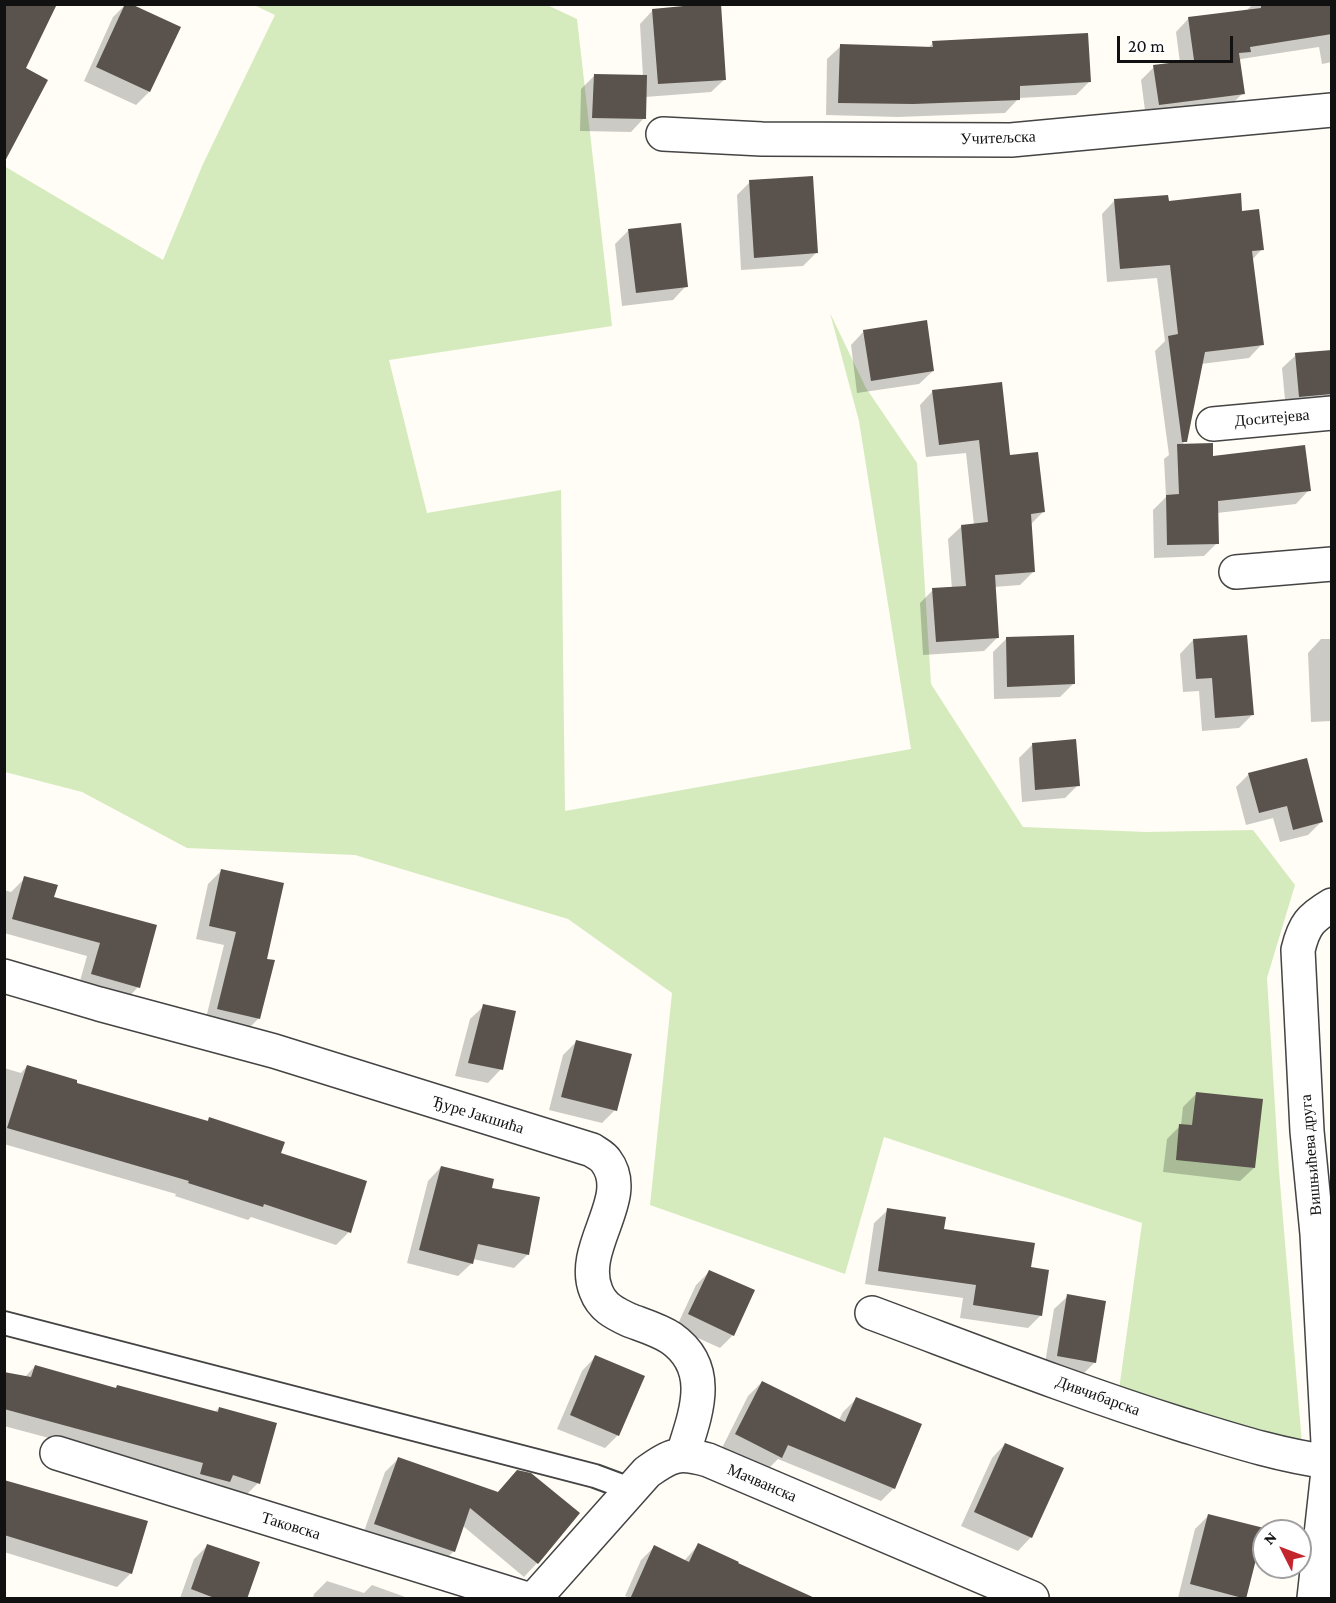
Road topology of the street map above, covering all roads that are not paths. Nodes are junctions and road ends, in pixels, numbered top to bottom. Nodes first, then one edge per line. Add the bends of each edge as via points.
1 (1332, 110) edge
2 (663, 134) dead end
3 (1332, 413) edge
4 (1213, 424) dead end
5 (1332, 564) edge
6 (1236, 572) dead end
7 (1332, 905) edge
8 (4, 976) edge
9 (1324, 1235) edge
10 (872, 1313) dead end
11 (4, 1323) edge
12 (57, 1453) dead end
13 (683, 1454) junction
14 (1329, 1462) junction
15 (630, 1489) junction
16 (524, 1599) edge
17 (535, 1599) edge
18 (1032, 1599) edge
19 (1314, 1599) edge

1 - 2 street, Учитељска via 1011,140 762,139
3 - 4 street, Доситејева
5 - 6 street
7 - 9 street, Вишњићева друга via 1317,913 1303,928 1298,950 1307,1131
8 - 13 street, Ђуре Јакшића via 274,1051 592,1150 606,1160 614,1176 615,1194 596,1246 592,1281 598,1298 611,1312 670,1337 693,1363 699,1396
9 - 14 street, Вишњићева друга
10 - 14 street, Дивчибарска via 1118,1404 1260,1449
11 - 15 lane via 595,1476
12 - 16 street, Таковска
13 - 15 street via 662,1461
13 - 18 street, Мачванска via 708,1460
14 - 19 street, Вишњићева друга
15 - 17 street

